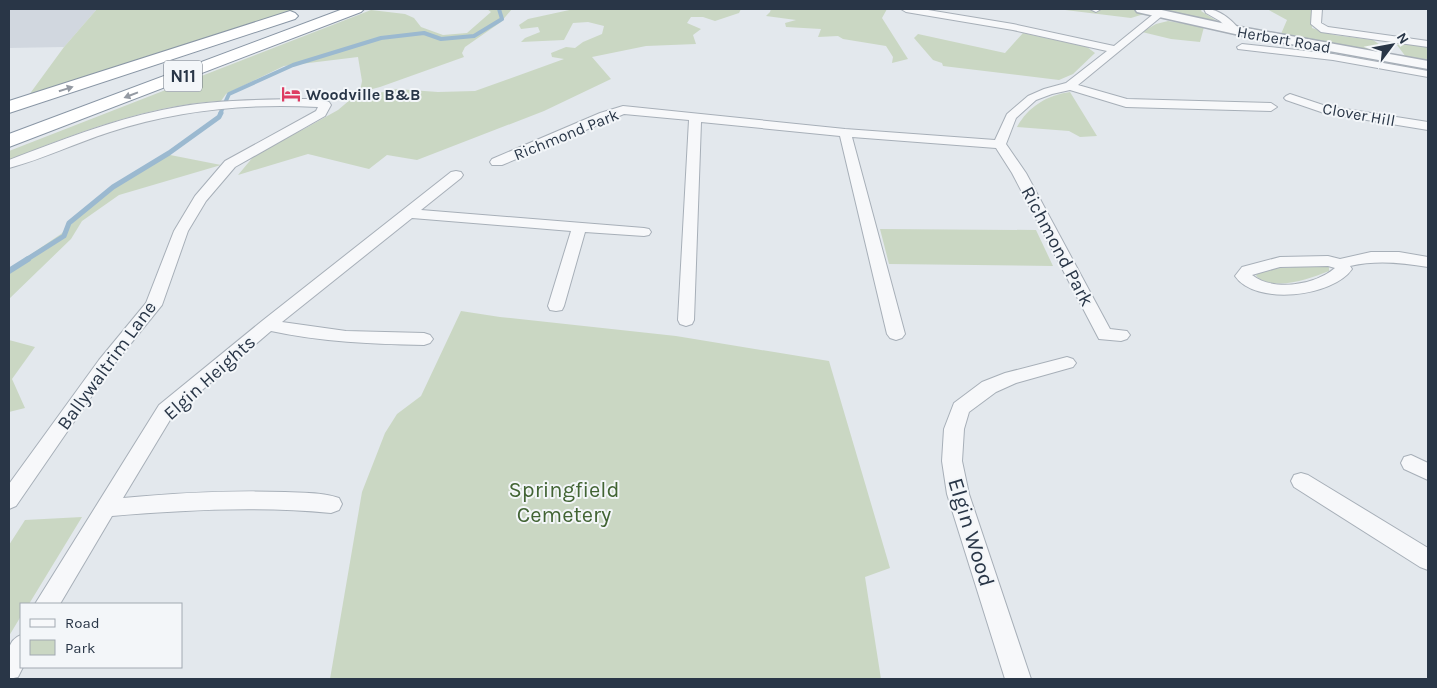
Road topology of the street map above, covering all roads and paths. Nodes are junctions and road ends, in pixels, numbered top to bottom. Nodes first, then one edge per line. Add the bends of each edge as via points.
1 (332, 9) edge
2 (356, 9) edge
3 (366, 9) edge
4 (906, 9) edge
5 (1141, 9) edge
6 (1209, 9) edge
7 (1317, 9) edge
8 (303, 12) dead end
9 (1159, 14) junction
10 (1234, 30) junction
11 (1386, 39) junction
12 (1428, 44) edge
13 (1242, 47) dead end
14 (1115, 49) junction
15 (1397, 60) junction
16 (1428, 65) edge
17 (1428, 74) edge
18 (160, 84) junction
19 (1070, 86) junction
20 (1290, 98) dead end
21 (9, 107) edge
22 (1271, 107) dead end
23 (695, 118) junction
24 (9, 124) edge
25 (1428, 126) edge
26 (845, 133) junction
27 (9, 141) edge
28 (1000, 144) junction
29 (497, 162) dead end
30 (9, 164) edge
31 (456, 175) dead end
32 (408, 213) junction
33 (579, 228) junction
34 (644, 232) dead end
35 (1428, 262) edge
36 (1340, 264) junction
37 (556, 306) dead end
38 (686, 320) dead end
39 (268, 325) junction
40 (896, 334) dead end
41 (1121, 335) dead end
42 (424, 339) dead end
43 (1067, 364) dead end
44 (1302, 481) dead end
45 (9, 500) edge
46 (331, 504) dead end
47 (106, 508) junction
48 (1428, 560) edge
49 (48, 603) edge
50 (20, 649) edge
51 (9, 668) edge
52 (1018, 679) edge

1 - 24 highway, N11
2 - 18 highway, N11
3 - 18 highway, N11 via 204,71
4 - 14 street
5 - 9 street, Herbert Road
6 - 10 street
7 - 11 street via 1316,24 1324,30
21 -> 8 highway, N11
9 - 10 street, Herbert Road
9 - 14 street
10 - 15 street, Herbert Road
11 - 12 street
11 - 15 street
13 - 17 street via 1333,57
14 - 19 street
15 - 16 street, Herbert Road
18 -> 27 highway, N11
19 - 22 street via 1126,103
19 - 28 street via 1032,98 1011,117
20 - 25 street, Clover Hill via 1324,109
23 - 26 street, Richmond Park
23 - 29 street, Richmond Park via 623,110
23 - 38 street
26 - 28 street, Richmond Park
26 - 40 street
28 - 41 street, Richmond Park via 1019,173 1105,335
30 - 45 street, Ballywaltrim Lane via 140,118 231,104 324,105 321,113 230,164 200,199 181,231 154,305 105,364
31 - 32 street, Elgin Heights
32 - 33 street
32 - 39 street, Elgin Heights
33 - 34 street
33 - 37 street
35 - 36 street via 1370,257
36 - 36 street via 1328,261 1280,262 1248,270 1243,276 1249,283 1260,287 1278,290 1298,288 1340,273 1344,268
39 - 42 street, Elgin Heights via 347,338
39 - 47 street, Elgin Heights via 166,410
43 - 52 street, Elgin Wood via 989,387 961,408 954,429 952,461 958,494
44 - 48 street
46 - 47 street via 283,500 174,502
47 - 49 street, Elgin Heights
50 - 51 street

